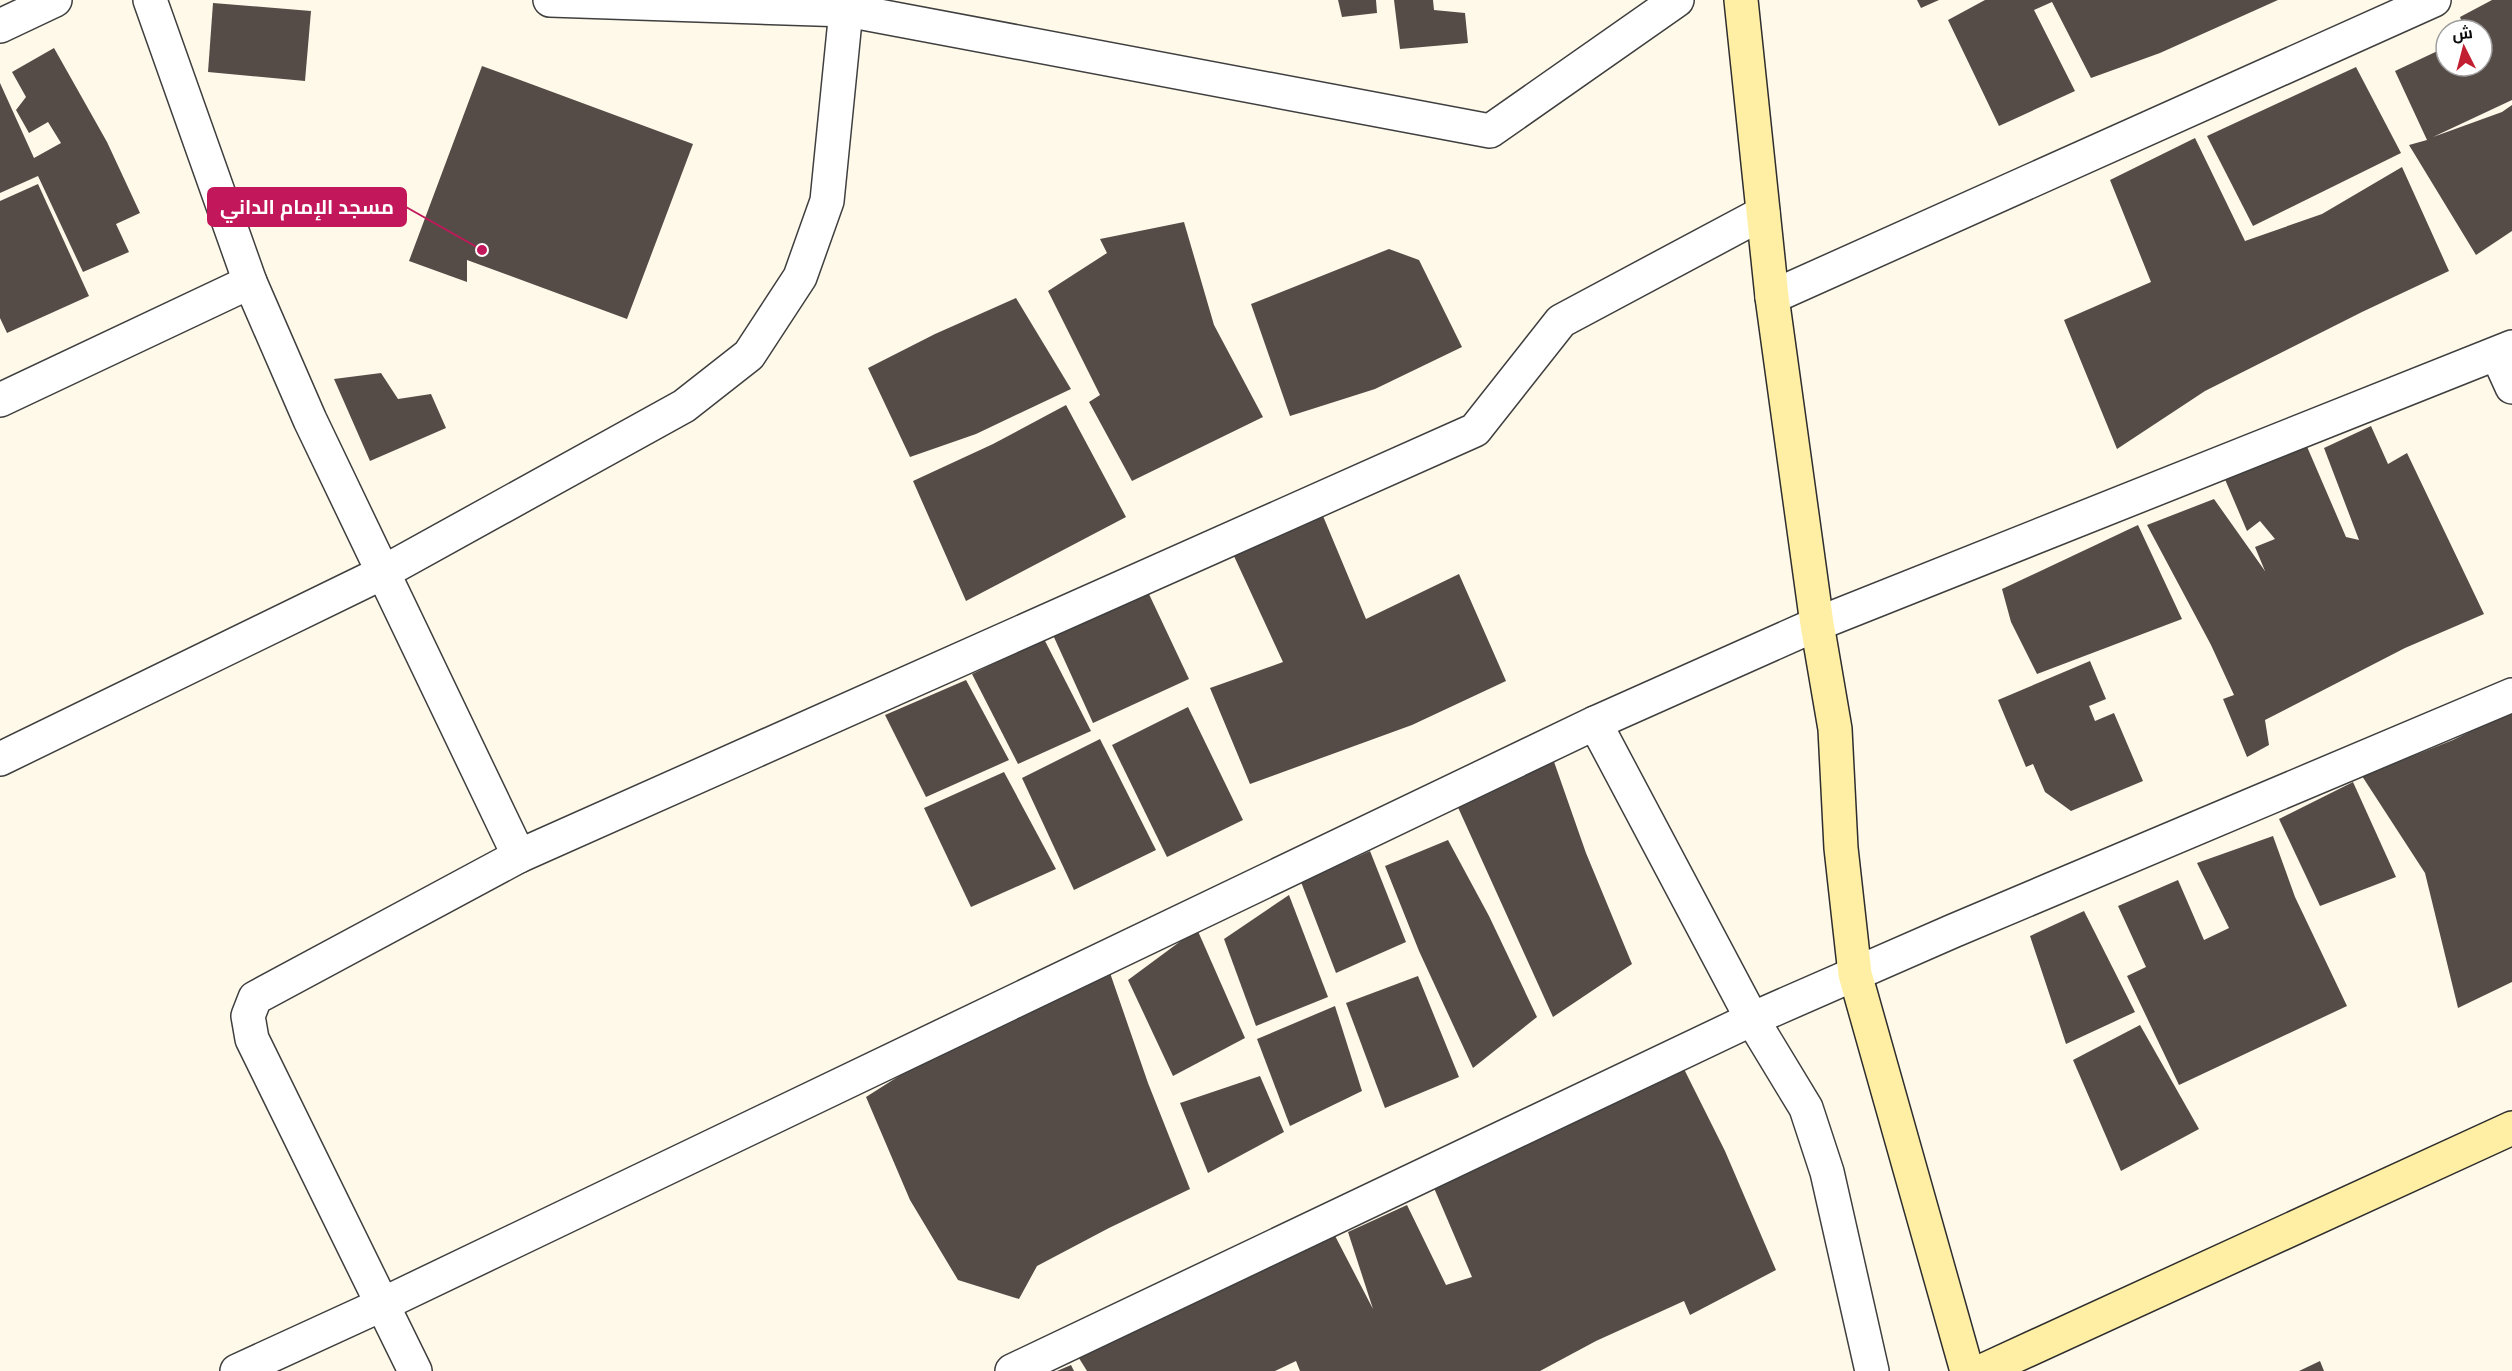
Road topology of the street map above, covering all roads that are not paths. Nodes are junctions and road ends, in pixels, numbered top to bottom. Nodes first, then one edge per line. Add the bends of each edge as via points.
1 (55, 0) edge
2 (150, 0) edge
3 (550, 0) edge
4 (1677, 0) edge
5 (1741, 0) edge
6 (2434, 0) edge
7 (847, 5) edge
8 (0, 26) edge
9 (1763, 213) junction
10 (250, 282) junction
11 (1772, 297) junction
12 (2504, 351) edge
13 (2512, 387) edge
14 (0, 400) edge
15 (382, 573) junction
16 (1817, 624) junction
17 (2512, 695) edge
18 (1595, 723) junction
19 (0, 759) edge
20 (519, 856) junction
21 (1855, 974) junction
22 (1752, 1019) junction
23 (2512, 1128) edge
24 (381, 1305) junction
25 (237, 1371) edge
26 (415, 1371) edge
27 (1012, 1371) edge
28 (1872, 1371) edge
29 (1967, 1371) edge
30 (1982, 1371) edge

1 - 8 street
2 - 10 street
3 - 7 street
4 - 7 street via 1490,131
5 - 9 street
6 - 11 street
7 - 15 street via 827,201 800,277 749,355 684,406
9 - 11 street
9 - 20 street via 1562,321 1475,430
10 - 14 street
10 - 15 street
11 - 16 street
12 - 13 street
12 - 16 street
15 - 19 street
15 - 20 street
16 - 18 street
16 - 21 street via 1835,729 1841,848
17 - 21 street
18 - 22 street
18 - 24 street
20 - 24 street via 255,998 248,1016 252,1039
21 - 22 street
21 - 29 street
22 - 27 street
22 - 28 street via 1806,1108 1827,1172
23 - 30 street
24 - 25 street
24 - 26 street

